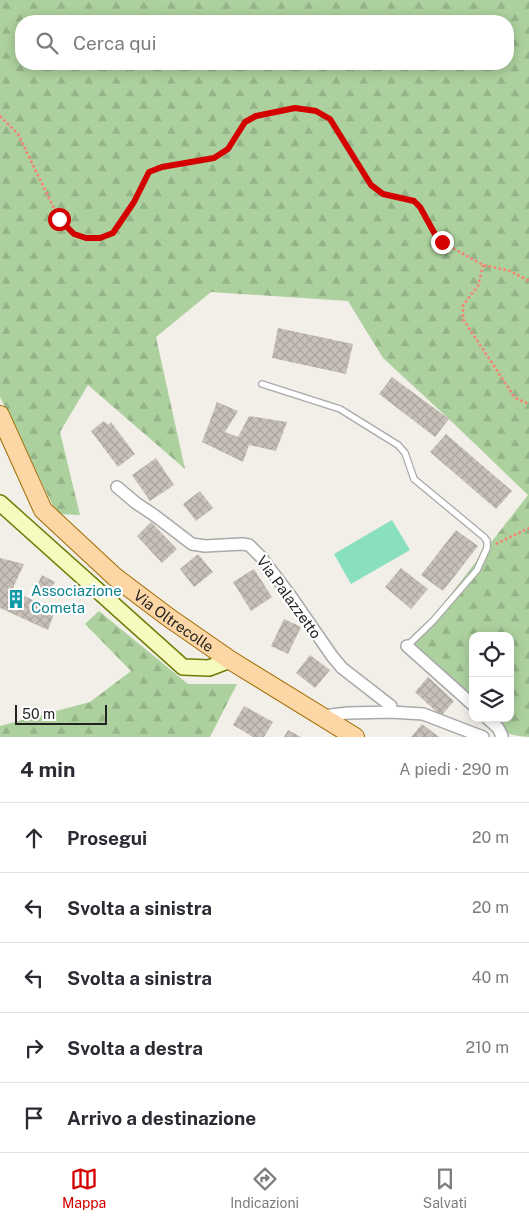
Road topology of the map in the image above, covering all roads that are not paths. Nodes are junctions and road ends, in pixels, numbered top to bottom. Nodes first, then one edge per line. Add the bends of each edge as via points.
1 (262, 384) dead end
2 (0, 415) edge
3 (117, 487) dead end
4 (0, 503) edge
5 (407, 646) joint
6 (230, 660) junction
7 (469, 701) edge
8 (391, 712) junction
9 (322, 716) junction
10 (492, 722) edge
11 (356, 737) edge
12 (483, 737) edge
13 (502, 737) edge

1 - 5 lane via 340,409 398,446 414,478 487,541 488,548 477,570
2 - 6 main road, Via Oltrecolle via 43,510 115,577
3 - 8 street, Via Palazzetto via 192,544 249,545 287,591 342,668 391,706
4 - 6 street via 183,666 209,668
5 - 7 street
6 - 9 main road, Via Oltrecolle
8 - 9 street
8 - 12 street via 423,714
9 - 11 main road, Via Oltrecolle
10 - 13 street

